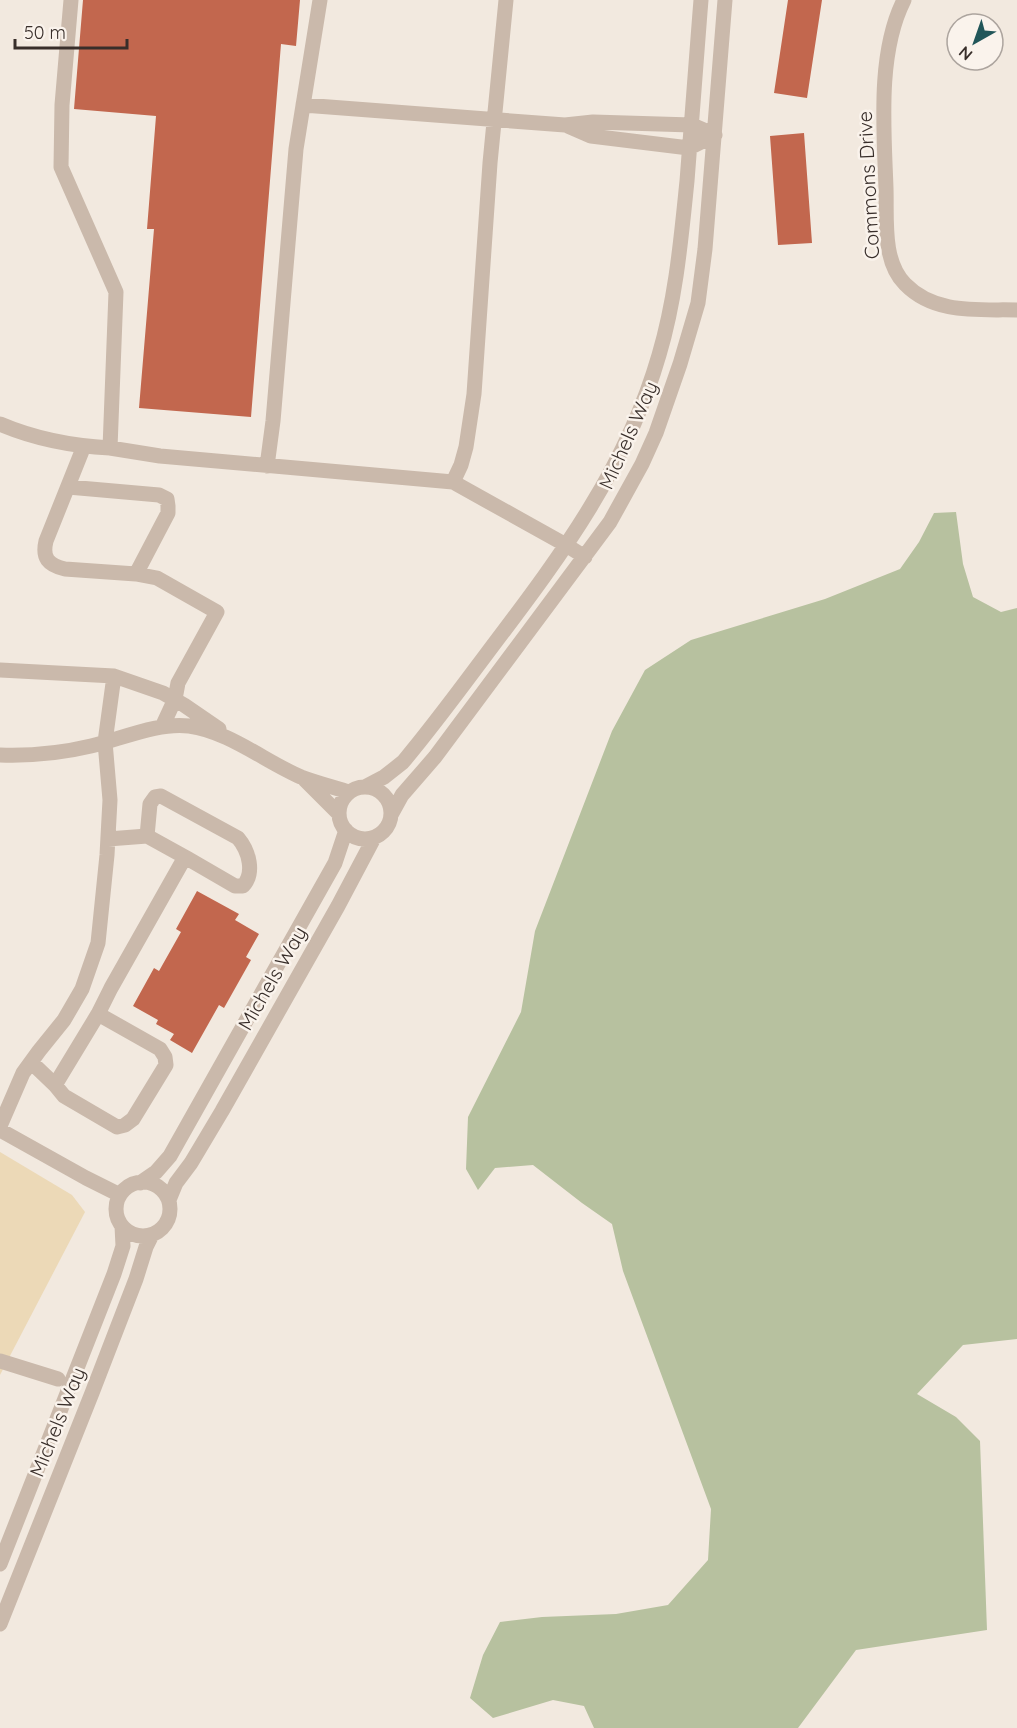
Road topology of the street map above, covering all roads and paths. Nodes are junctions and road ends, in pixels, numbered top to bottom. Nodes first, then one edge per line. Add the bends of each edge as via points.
1 (71, 0) edge
2 (320, 0) edge
3 (506, 0) edge
4 (701, 0) edge
5 (725, 0) edge
6 (904, 0) edge
7 (303, 105) junction
8 (495, 120) junction
9 (565, 125) junction
10 (692, 125) junction
11 (715, 135) junction
12 (689, 148) junction
13 (1017, 310) edge
14 (0, 424) edge
15 (84, 446) junction
16 (110, 448) junction
17 (267, 466) junction
18 (453, 482) junction
19 (68, 487) junction
20 (566, 545) junction
21 (585, 557) junction
22 (136, 574) junction
23 (0, 670) edge
24 (114, 676) junction
25 (175, 699) junction
26 (162, 727) junction
27 (105, 742) junction
28 (244, 746) junction
29 (0, 755) edge
30 (300, 776) junction
31 (364, 787) junction
32 (349, 792) junction
33 (339, 814) junction
34 (391, 815) junction
35 (345, 830) junction
36 (147, 836) junction
37 (374, 838) junction
38 (108, 839) junction
39 (185, 856) junction
40 (98, 1014) junction
41 (31, 1062) junction
42 (55, 1085) junction
43 (0, 1128) edge
44 (140, 1183) junction
45 (120, 1195) junction
46 (169, 1200) junction
47 (122, 1226) junction
48 (152, 1235) junction
49 (0, 1361) edge
50 (58, 1379) dead end
51 (0, 1564) edge
52 (0, 1624) edge

1 - 16 street via 61,167 116,292
2 - 7 street
3 - 8 street
4 - 10 street, Michels Way
5 - 11 street, Michels Way
6 - 13 street, Commons Drive via 892,35 883,112 890,255 905,284 931,302 948,308
7 - 8 street
7 - 17 street
8 - 9 street
8 - 18 street via 474,394 466,447
9 - 10 street
9 - 12 street via 591,136
10 - 11 street
10 - 12 street, Michels Way
11 - 12 street
11 - 21 street, Michels Way via 698,303 668,403 642,464 610,522
12 - 20 street, Michels Way via 674,292 659,355 623,448
14 - 15 street via 49,440
15 - 16 street
15 - 19 street
16 - 17 street
17 - 18 street
18 - 20 street
19 - 22 street via 46,541 47,560 64,569
19 - 22 street via 159,495 166,499 168,513
20 - 21 street
20 - 31 street, Michels Way via 411,753 396,769
21 - 34 street, Michels Way via 435,758 402,795
22 - 25 street via 157,578 217,612 178,682
23 - 24 street
24 - 25 street
24 - 27 street
25 - 26 street
25 - 28 street
26 - 27 street
26 - 28 street via 203,728
27 - 29 street via 34,755
27 - 38 street via 110,800
28 - 30 street
30 - 32 street
30 - 33 street
31 - 32 street
31 - 34 street via 387,798
32 - 33 street
33 - 35 street
34 - 37 street via 386,829
35 - 37 street via 358,838
35 - 44 street, Michels Way via 335,863 170,1156
36 - 38 street
36 - 39 street
36 - 39 street via 150,804 161,796 238,838 250,870 248,880 243,886 236,886
37 - 46 street, Michels Way
38 - 41 street via 98,943 76,1000
39 - 40 street
40 - 42 street
40 - 42 street via 160,1048 166,1065 133,1119 117,1127 64,1096
41 - 42 street
41 - 43 street
43 - 45 street
44 - 45 street
44 - 46 street via 156,1186
45 - 47 street via 116,1211
46 - 48 street via 166,1223
47 - 48 street via 136,1235
47 - 51 street, Michels Way via 123,1246 114,1274
48 - 52 street, Michels Way
49 - 50 street

